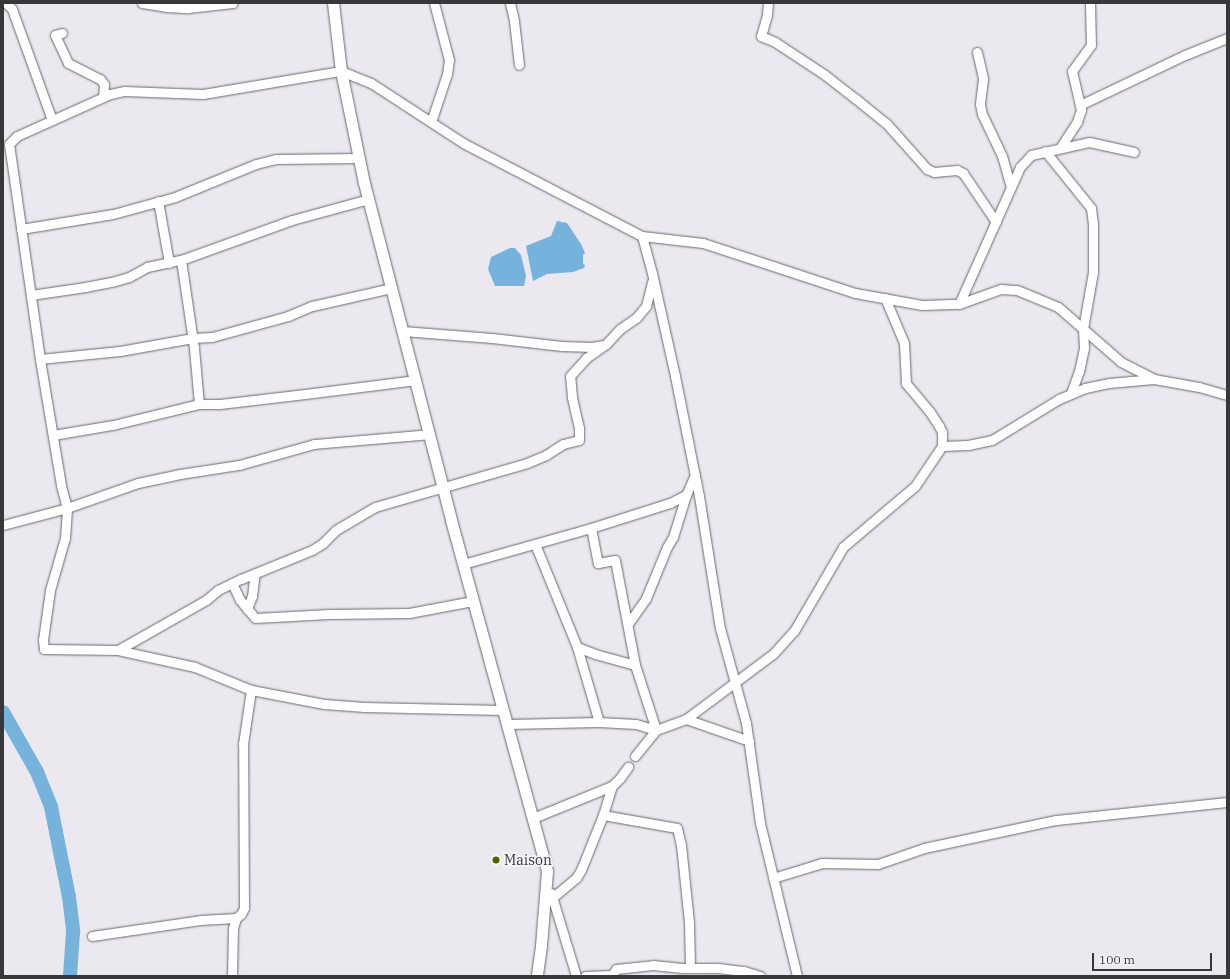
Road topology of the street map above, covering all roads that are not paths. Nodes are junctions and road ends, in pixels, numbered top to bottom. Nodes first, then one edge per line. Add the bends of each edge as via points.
1 (6, 3) edge
2 (142, 3) edge
3 (233, 3) edge
4 (333, 3) edge
5 (434, 3) edge
6 (510, 3) edge
7 (768, 3) edge
8 (1090, 3) edge
9 (174, 5) edge
10 (62, 32) dead end
11 (1227, 38) edge
12 (977, 52) dead end
13 (520, 65) dead end
14 (341, 70) junction
15 (103, 97) junction
16 (1080, 105) junction
17 (52, 120) junction
18 (431, 122) junction
19 (1060, 148) junction
20 (1045, 151) junction
21 (1134, 152) dead end
22 (359, 158) junction
23 (1011, 188) junction
24 (369, 199) junction
25 (158, 201) junction
26 (996, 222) junction
27 (21, 229) junction
28 (642, 236) junction
29 (181, 260) junction
30 (169, 262) junction
31 (653, 275) junction
32 (392, 288) junction
33 (31, 295) junction
34 (885, 298) junction
35 (959, 304) junction
36 (1083, 329) junction
37 (403, 331) junction
38 (193, 338) junction
39 (606, 344) junction
40 (40, 359) junction
41 (1154, 379) junction
42 (416, 380) junction
43 (1072, 393) junction
44 (1226, 396) edge
45 (199, 404) junction
46 (430, 434) junction
47 (53, 435) junction
48 (942, 446) junction
49 (695, 475) junction
50 (443, 487) junction
51 (686, 495) junction
52 (67, 508) junction
53 (3, 525) edge
54 (591, 528) junction
55 (535, 544) junction
56 (463, 564) junction
57 (255, 574) junction
58 (232, 583) junction
59 (473, 601) junction
60 (247, 609) junction
61 (628, 624) junction
62 (577, 647) junction
63 (118, 650) junction
64 (635, 665) junction
65 (735, 683) junction
66 (251, 690) junction
67 (502, 710) junction
68 (686, 719) junction
69 (599, 722) junction
70 (508, 724) junction
71 (656, 730) junction
72 (749, 741) junction
73 (635, 756) dead end
74 (628, 767) dead end
75 (612, 786) junction
76 (1227, 802) edge
77 (603, 815) junction
78 (533, 818) junction
79 (773, 878) junction
80 (547, 880) junction
81 (552, 898) junction
82 (236, 918) junction
83 (92, 936) dead end
84 (690, 968) junction
85 (718, 972) edge
86 (616, 973) edge
87 (232, 976) edge
88 (537, 976) edge
89 (576, 976) edge
90 (586, 976) edge
91 (760, 976) edge
92 (797, 976) edge

1 - 17 street via 12,9
2 - 9 street
3 - 9 street via 188,8
4 - 14 street
5 - 18 street via 449,60
6 - 13 street
7 - 26 street via 760,36 775,42 862,103 886,123 926,169 934,172 956,170 963,173
8 - 16 street via 1091,45 1072,71
10 - 15 street via 55,36 68,63 100,79 104,84
11 - 16 street
12 - 23 street via 983,79 980,104 982,114 1002,156
14 - 15 street via 203,94 124,92
14 - 18 street via 371,83
14 - 22 street
15 - 17 street
16 - 19 street via 1077,122
17 - 27 street via 17,136 10,144
18 - 28 street via 463,143
19 - 20 street
19 - 21 street via 1088,142
20 - 23 street via 1031,155 1020,168
20 - 36 street via 1091,208 1094,224 1093,272
22 - 24 street
22 - 25 street via 276,159
23 - 26 street
24 - 29 street via 292,220
24 - 32 street
25 - 27 street via 113,214
25 - 30 street
26 - 35 street
27 - 33 street
28 - 31 street
28 - 34 street via 703,243 813,280
29 - 30 street
29 - 38 street
30 - 33 street via 147,267 115,281
31 - 39 street via 652,289 646,306
31 - 49 street
32 - 37 street
32 - 38 street via 312,306 288,316 212,337
33 - 40 street
34 - 35 street via 922,305
34 - 48 street via 904,343 906,383 939,426 942,432
35 - 36 street via 1001,289 1017,290 1058,308
36 - 41 street via 1122,362
36 - 43 street via 1082,360
37 - 39 street via 562,346 592,347
37 - 42 street
38 - 40 street via 120,351
38 - 45 street
39 - 50 street via 586,358 570,376 579,440 563,444 527,463
40 - 47 street
41 - 43 street via 1109,383
41 - 44 street via 1199,387
42 - 45 street via 220,404
42 - 46 street
43 - 48 street via 992,440 968,445
45 - 47 street via 112,425
46 - 50 street
46 - 52 street via 314,444 239,465 138,483
47 - 52 street
48 - 65 street via 915,486 843,546 794,630 773,654
49 - 51 street
49 - 65 street via 720,628
50 - 56 street
50 - 57 street via 375,507 336,530 312,550
51 - 54 street via 670,503
51 - 61 street via 673,538 646,598
52 - 53 street
52 - 63 street via 65,538 50,590 44,649
54 - 55 street
54 - 61 street via 598,562 615,560
55 - 56 street
55 - 62 street
56 - 59 street
57 - 58 street
57 - 60 street
58 - 60 street
58 - 63 street
59 - 60 street via 408,613 255,618
59 - 67 street
61 - 64 street
62 - 64 street
62 - 69 street
63 - 66 street via 195,667
64 - 71 street
65 - 68 street
65 - 72 street
66 - 67 street via 344,706
66 - 82 street via 243,744 244,908
67 - 70 street
68 - 71 street
68 - 72 street
69 - 70 street
69 - 71 street via 636,724
70 - 78 street
71 - 73 street
72 - 79 street via 760,823
74 - 75 street
75 - 77 street
75 - 78 street
76 - 79 street via 1056,820 924,848 878,864 822,863
77 - 81 street via 581,870 576,878
77 - 84 street via 677,828 689,923
78 - 80 street
79 - 92 street
80 - 81 street
80 - 88 street
81 - 89 street
82 - 83 street via 200,920
82 - 87 street via 233,928
84 - 85 street
84 - 86 street via 653,965
85 - 91 street via 744,971
86 - 90 street via 612,976

